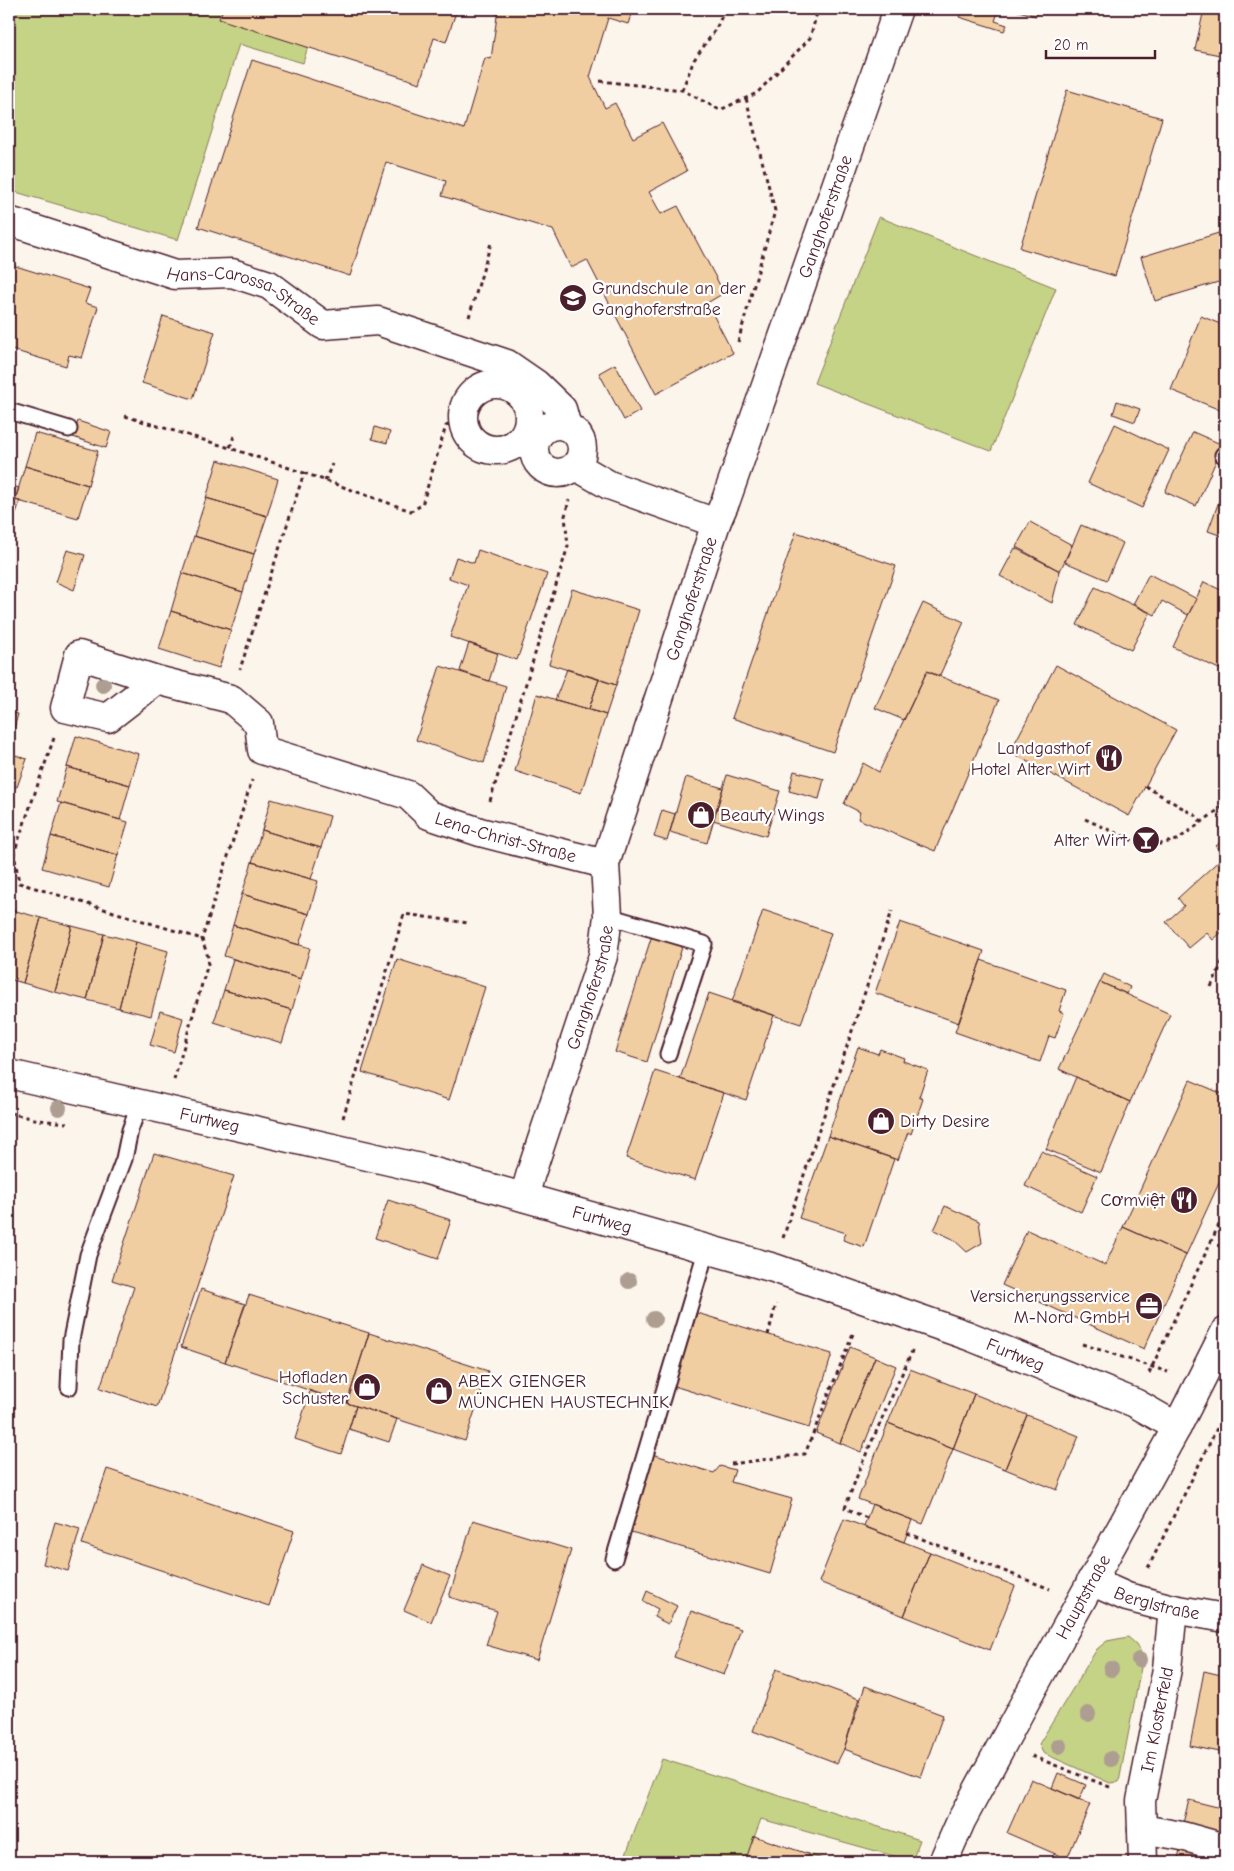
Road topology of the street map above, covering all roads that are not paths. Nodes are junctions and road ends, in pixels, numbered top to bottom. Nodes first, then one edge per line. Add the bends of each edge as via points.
1 (898, 9) edge
2 (9, 221) edge
3 (504, 375) junction
4 (9, 411) edge
5 (568, 426) junction
6 (69, 429) dead end
7 (531, 436) junction
8 (570, 469) junction
9 (716, 523) junction
10 (157, 680) junction
11 (605, 864) junction
12 (608, 916) junction
13 (668, 1054) dead end
14 (9, 1074) edge
15 (140, 1104) junction
16 (524, 1197) junction
17 (707, 1248) junction
18 (1225, 1332) edge
19 (69, 1387) dead end
20 (1177, 1427) junction
21 (614, 1559) dead end
22 (1091, 1582) junction
23 (1173, 1609) junction
24 (1225, 1618) edge
25 (1142, 1830) junction
26 (1225, 1848) edge
27 (943, 1862) edge
28 (1143, 1862) edge

1 - 9 street, Ganghoferstraße
2 - 3 street, Hans-Carossa-Straße via 175,275 232,273 269,285 323,325 378,322 460,349
3 - 5 street, Hans-Carossa-Straße via 536,384 562,409
3 - 7 street, Hans-Carossa-Straße via 528,409
3 - 7 street via 475,393 466,404 463,418 466,432 475,443 488,450 503,450
4 - 6 lane
5 - 7 street via 549,426
5 - 8 street, Hans-Carossa-Straße via 576,432 583,448 581,458
7 - 8 street, Hans-Carossa-Straße via 540,465 551,472
8 - 9 street, Hans-Carossa-Straße
9 - 11 street, Ganghoferstraße
10 - 10 street via 79,655 64,708 108,718
10 - 11 street, Lena-Christ-Straße via 231,699 259,723 262,750 408,795 429,815 480,832
11 - 12 street, Ganghoferstraße
12 - 13 lane via 704,944
12 - 16 street, Ganghoferstraße via 603,956
14 - 15 street, Furtweg
15 - 16 street, Furtweg via 420,1168
15 - 19 lane via 124,1159 88,1255 71,1340
16 - 17 street, Furtweg
17 - 20 street, Furtweg via 969,1336 1134,1403
17 - 21 lane
18 - 20 street, Hauptstraße
20 - 22 street, Hauptstraße
22 - 23 street, Berglstraße via 1127,1597
22 - 27 street, Hauptstraße via 961,1821
23 - 24 street, Berglstraße
23 - 25 street, Im Klosterfeld via 1167,1669 1141,1801
25 - 26 street via 1182,1836
25 - 28 street, Im Klosterfeld

